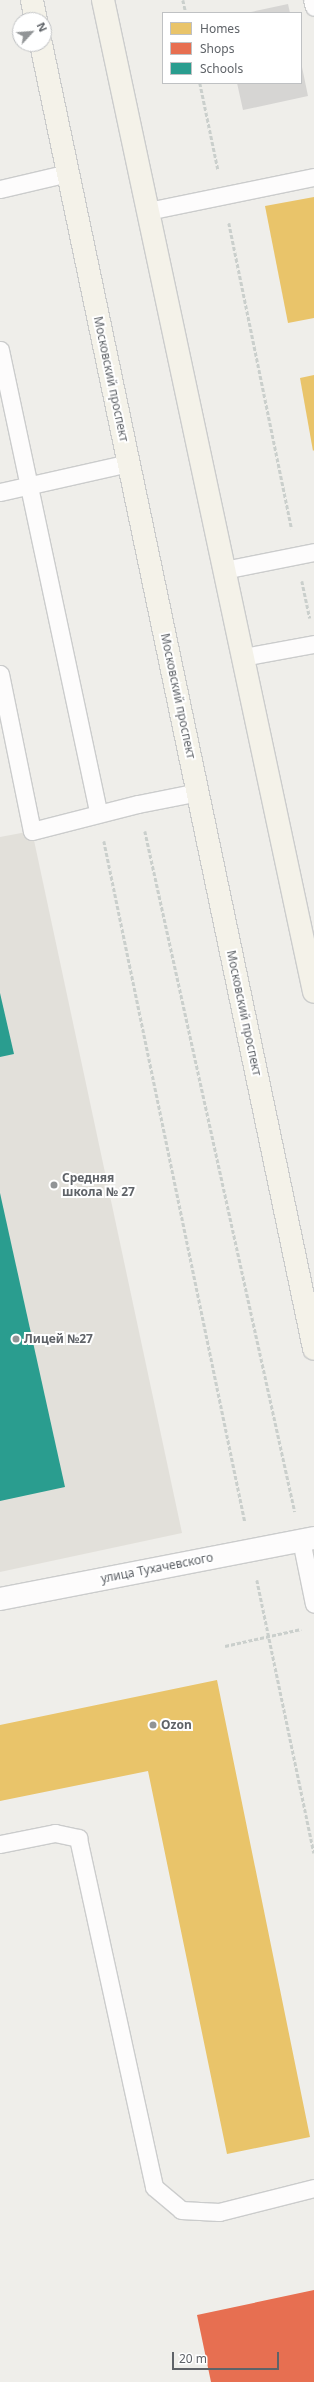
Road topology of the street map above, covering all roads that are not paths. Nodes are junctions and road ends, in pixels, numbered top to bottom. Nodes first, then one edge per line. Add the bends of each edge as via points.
1 (32, 0) edge
2 (103, 0) edge
3 (312, 0) edge
4 (314, 7) edge
5 (34, 12) edge
6 (43, 52) edge
7 (68, 173) junction
8 (314, 177) edge
9 (0, 189) edge
10 (148, 211) junction
11 (0, 350) edge
12 (129, 463) junction
13 (28, 486) junction
14 (0, 492) edge
15 (314, 552) edge
16 (224, 570) junction
17 (314, 644) edge
18 (243, 657) junction
19 (0, 674) edge
20 (198, 792) junction
21 (98, 813) junction
22 (314, 992) edge
23 (314, 1349) edge
24 (307, 1539) edge
25 (0, 1599) edge
26 (314, 1604) edge
27 (0, 1844) edge
28 (314, 2188) edge

1 - 5 main road
2 - 10 main road
3 - 4 lane
6 - 7 main road, Московский проспект
7 - 9 lane
7 - 12 main road, Московский проспект
8 - 10 lane
10 - 16 main road
11 - 13 lane
12 - 13 lane
12 - 20 main road, Московский проспект
13 - 14 lane
13 - 21 lane
15 - 16 lane
16 - 18 main road
17 - 18 lane
18 - 22 main road
19 - 21 lane via 32,831
20 - 21 lane
20 - 23 main road, Московский проспект
24 - 25 street, улица Тухачевского
24 - 26 lane
27 - 28 lane via 55,1833 78,1838 154,2187 182,2210 219,2212

